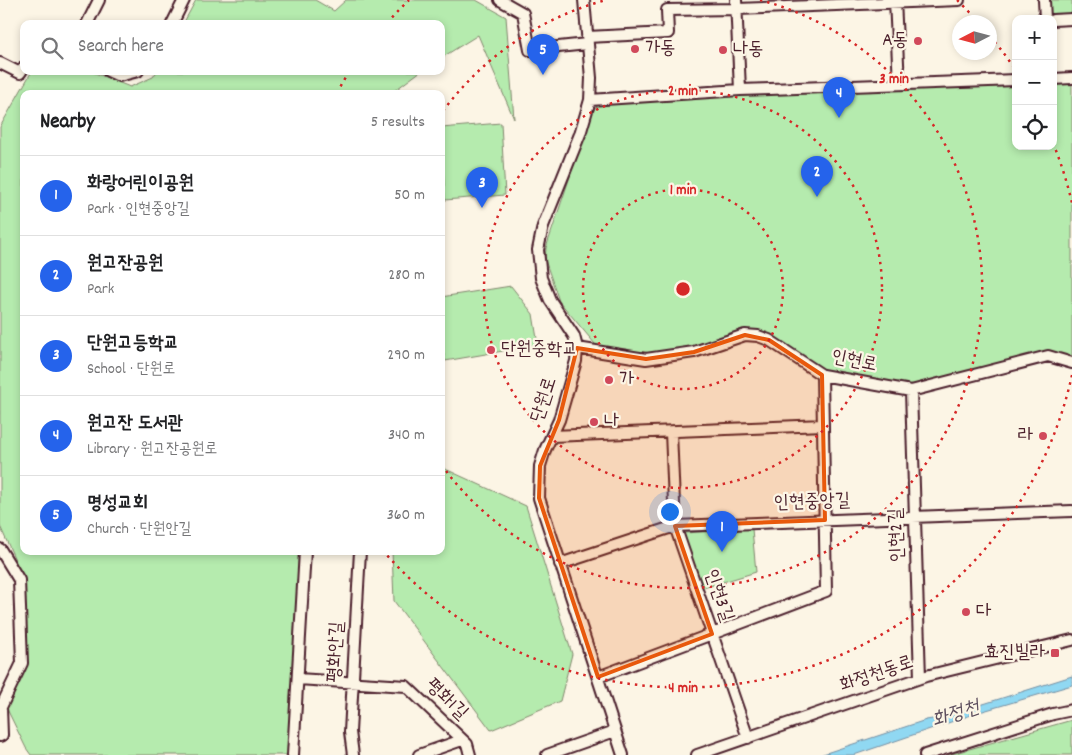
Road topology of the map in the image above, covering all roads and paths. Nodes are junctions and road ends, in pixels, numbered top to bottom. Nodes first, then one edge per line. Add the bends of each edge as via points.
1 (99, 0) edge
2 (184, 0) edge
3 (500, 0) edge
4 (584, 0) edge
5 (959, 0) edge
6 (1044, 0) edge
7 (895, 1) edge
8 (736, 5) edge
9 (1045, 15) edge
10 (1072, 19) edge
11 (89, 20) edge
12 (174, 20) edge
13 (1057, 20) edge
14 (587, 41) junction
15 (0, 63) edge
16 (20, 73) edge
17 (1072, 78) edge
18 (1057, 79) edge
19 (1012, 80) edge
20 (899, 84) junction
21 (740, 90) junction
22 (590, 100) junction
23 (577, 348) junction
24 (1072, 363) edge
25 (822, 374) junction
26 (911, 390) junction
27 (823, 426) junction
28 (671, 432) junction
29 (552, 436) junction
30 (1072, 511) edge
31 (915, 517) junction
32 (824, 520) junction
33 (675, 526) junction
34 (0, 549) edge
35 (304, 555) edge
36 (360, 555) edge
37 (560, 564) junction
38 (712, 634) junction
39 (1072, 640) edge
40 (598, 677) junction
41 (920, 678) junction
42 (298, 679) junction
43 (352, 683) junction
44 (1072, 710) edge
45 (616, 732) junction
46 (0, 736) edge
47 (748, 738) junction
48 (462, 740) junction
49 (293, 755) edge
50 (353, 755) edge
51 (419, 755) edge
52 (470, 755) edge
53 (547, 755) edge
54 (623, 755) edge
55 (696, 755) edge
56 (925, 755) edge

1 - 11 street
2 - 12 street
3 - 14 street via 523,13 530,50
4 - 14 street
5 - 7 street
6 - 9 street
7 - 8 street
7 - 20 street
8 - 14 street via 667,10 668,33
8 - 21 street
10 - 13 street
14 - 22 street
15 - 16 street
17 - 18 street
19 - 20 street
20 - 21 street
21 - 22 street
22 - 23 street via 580,134 543,226 538,250 541,278 550,300 574,336
23 - 25 street, 인현로 via 646,359 694,352 745,335 769,340
23 - 29 street, 단원로 via 576,361
24 - 26 street, 인현로 via 1048,356
25 - 26 street, 인현로
25 - 27 street
26 - 31 street, 인현2길
27 - 28 street
27 - 32 street
28 - 29 street
28 - 33 street, 인현3길
29 - 37 street, 단원로 via 540,466 539,498
30 - 31 street, 인현중앙길
31 - 32 street, 인현중앙길
31 - 41 street, 인현2길
32 - 33 street, 인현중앙길
32 - 38 street via 826,591
33 - 37 street, 인현중앙길
33 - 38 street, 인현3길
34 - 46 street via 19,580 22,663 0,707
35 - 42 street, 평화안길
36 - 43 street, 평화안길
37 - 40 street, 단원로
38 - 40 street
38 - 47 street, 인현3길
39 - 41 street, 화정천동로
40 - 45 street, 단원로
41 - 47 street, 화정천동로
42 - 43 street, 평화1길
42 - 49 street, 평화안길
43 - 48 street, 평화1길 via 406,686
43 - 50 street, 평화안길 via 350,732
44 - 56 street
45 - 53 street
45 - 54 street, 단원로
47 - 55 street, 화정천동로
48 - 51 street
48 - 52 street, 평화1길 via 467,744

